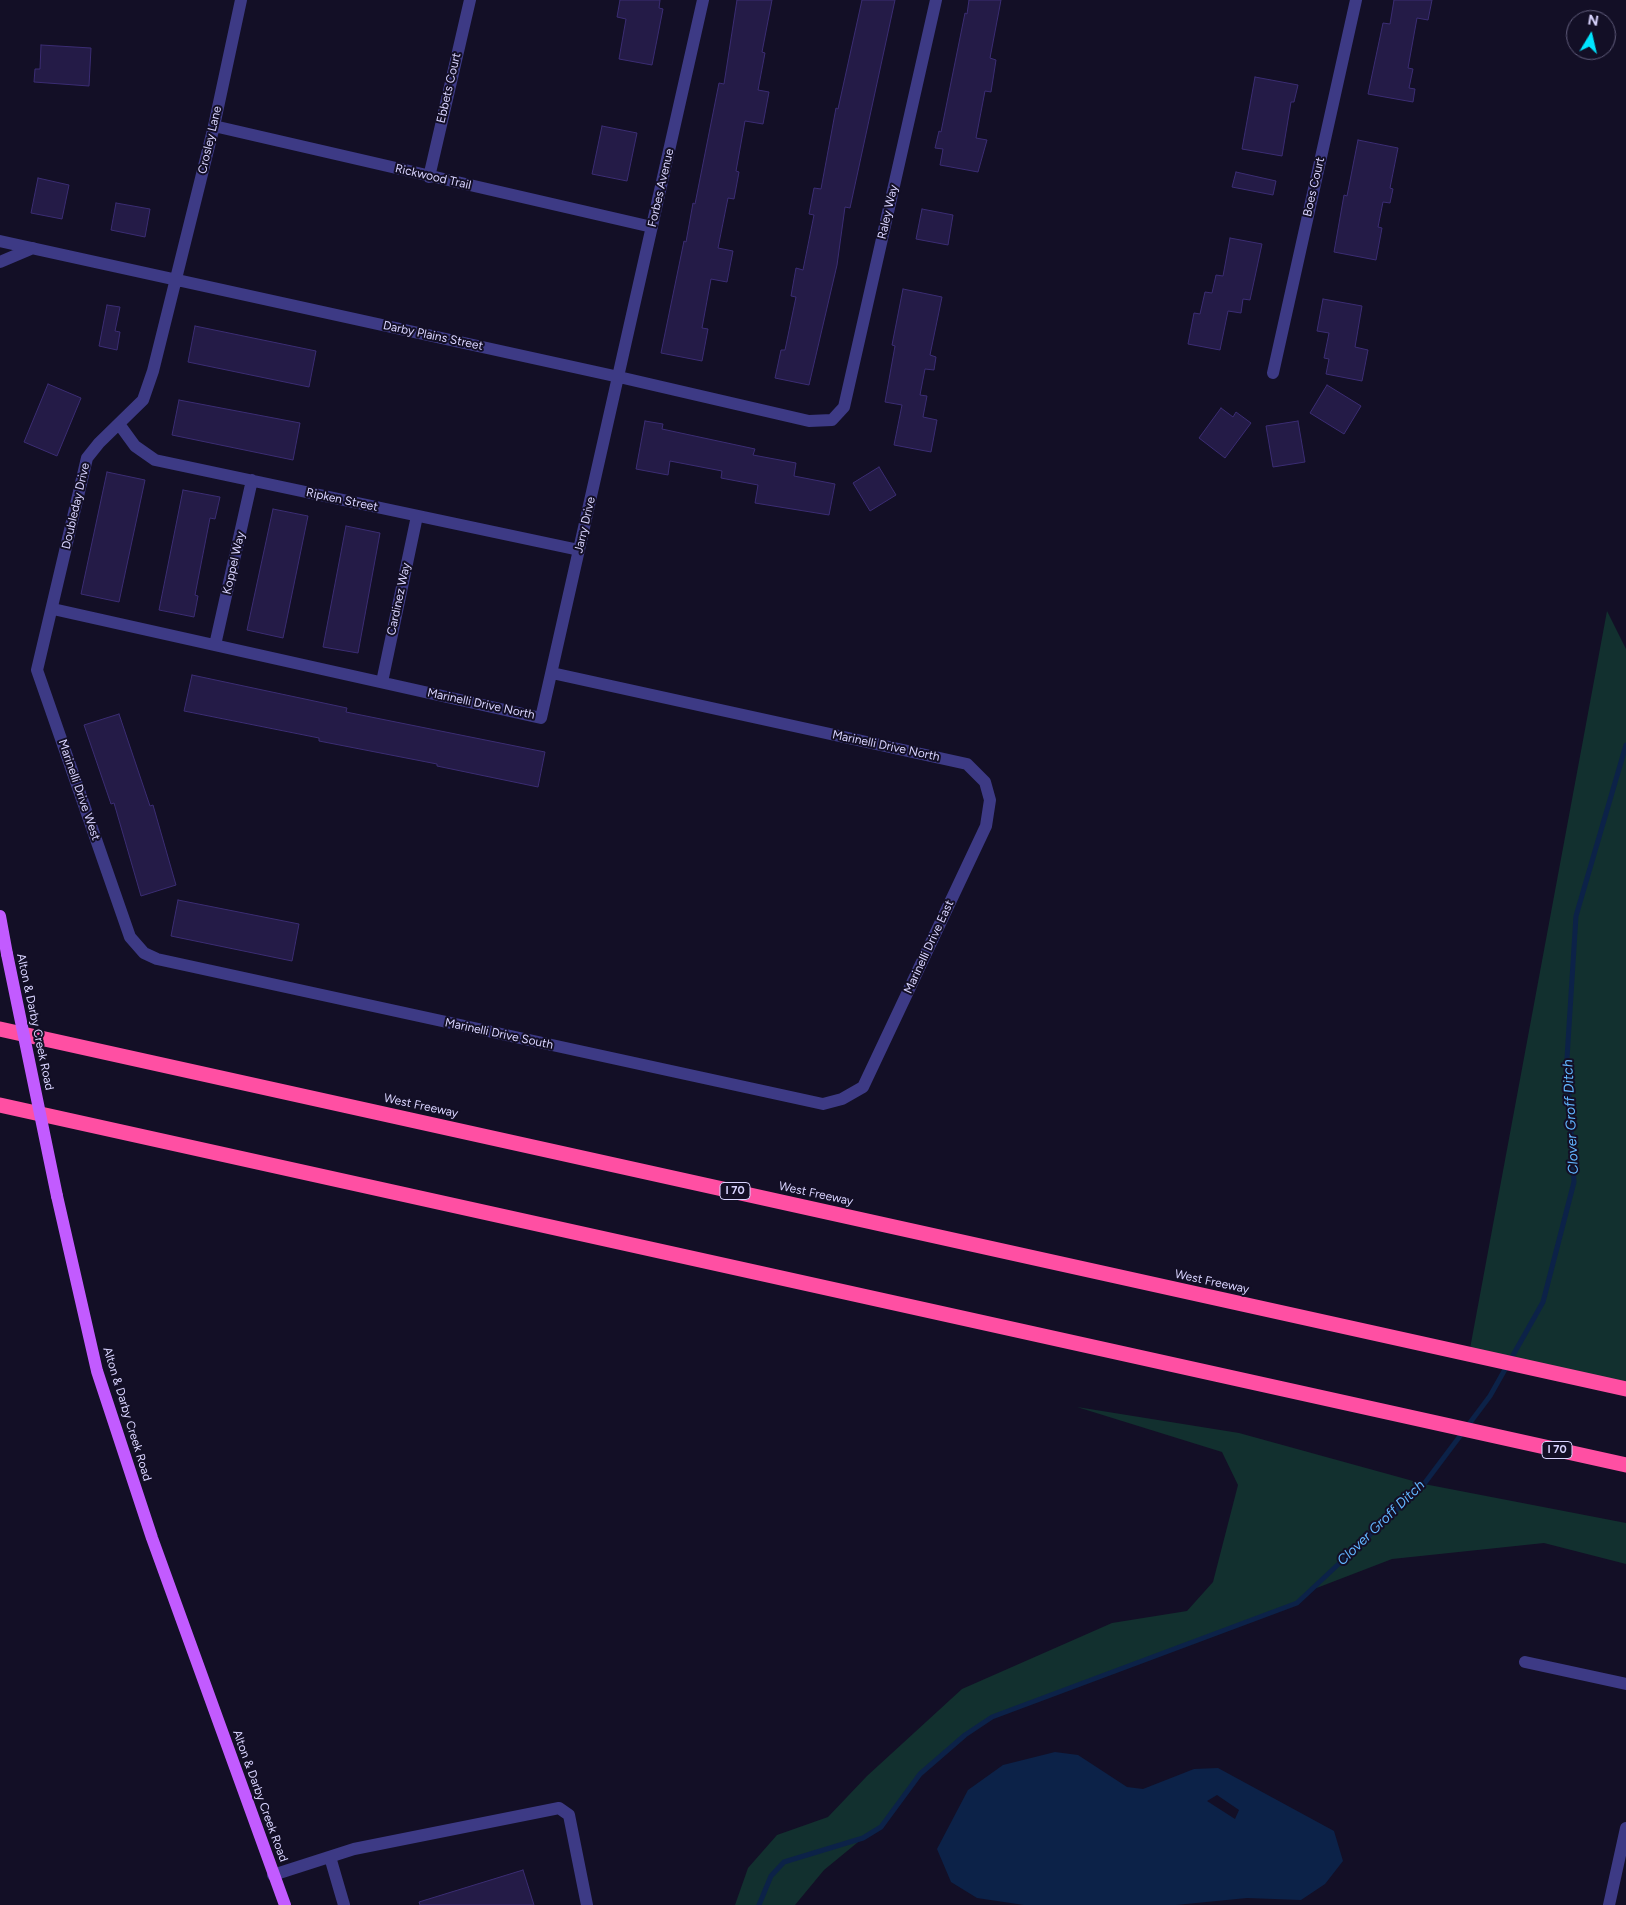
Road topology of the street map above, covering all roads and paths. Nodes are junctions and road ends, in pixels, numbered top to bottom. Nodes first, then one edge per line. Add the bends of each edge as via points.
1 (241, 0) edge
2 (470, 0) edge
3 (703, 0) edge
4 (936, 0) edge
5 (1356, 0) edge
6 (214, 126) junction
7 (429, 177) junction
8 (652, 227) junction
9 (0, 241) edge
10 (33, 248) junction
11 (0, 262) edge
12 (176, 280) junction
13 (1273, 373) dead end
14 (618, 377) junction
15 (832, 420) joint
16 (120, 424) junction
17 (252, 480) junction
18 (417, 516) junction
19 (579, 550) junction
20 (53, 608) junction
21 (215, 646) junction
22 (552, 673) junction
23 (382, 682) junction
24 (985, 782) joint
25 (0, 916) edge
26 (157, 959) joint
27 (0, 1028) edge
28 (842, 1099) joint
29 (0, 1105) edge
30 (1626, 1389) edge
31 (1626, 1465) edge
32 (1525, 1662) dead end
33 (1626, 1684) edge
34 (1626, 1828) edge
35 (330, 1857) junction
36 (274, 1875) junction
37 (285, 1905) edge
38 (344, 1905) edge
39 (588, 1905) edge
40 (1610, 1905) edge

1 - 6 street, Crosley Lane
2 - 7 street, Ebbets Court
3 - 8 street, Forbes Avenue
4 - 15 street, Raley Way via 844,407
5 - 13 street, Boes Court
6 - 7 street, Rickwood Trail
6 - 12 street, Crosley Lane
7 - 8 street, Rickwood Trail
8 - 14 street, Forbes Avenue
9 - 10 street, Darby Plains Street
10 - 11 street
10 - 12 street, Darby Plains Street
12 - 14 street, Darby Plains Street
12 - 16 street, Doubleday Drive via 143,400
14 - 15 street, Darby Plains Street via 809,421
14 - 19 street, Jarry Drive
16 - 17 street, Ripken Street via 135,446 155,460
16 - 20 street, Doubleday Drive via 87,458
17 - 18 street, Ripken Street
17 - 21 street, Koppel Way
18 - 19 street, Ripken Street
18 - 23 street, Cardinez Way
19 - 22 street, Jarry Drive
20 - 21 street, Marinelli Drive North
20 - 26 street, Marinelli Drive West via 37,670 130,937 144,953
21 - 23 street, Marinelli Drive North
22 - 23 street, Marinelli Drive North via 541,718
22 - 24 street, Marinelli Drive North via 967,764
24 - 28 street, Marinelli Drive East via 990,800 986,826 863,1087
25 - 36 main road, Alton & Darby Creek Road, bridge via 57,1196 97,1371 152,1538
26 - 28 street, Marinelli Drive South via 823,1104
27 - 30 highway, West Freeway / I 70
29 - 31 highway, I 70
32 - 33 street
34 - 40 street
35 - 36 street
35 - 38 street
35 - 39 street via 421,1834 559,1808 569,1815
36 - 37 main road, Alton & Darby Creek Road

